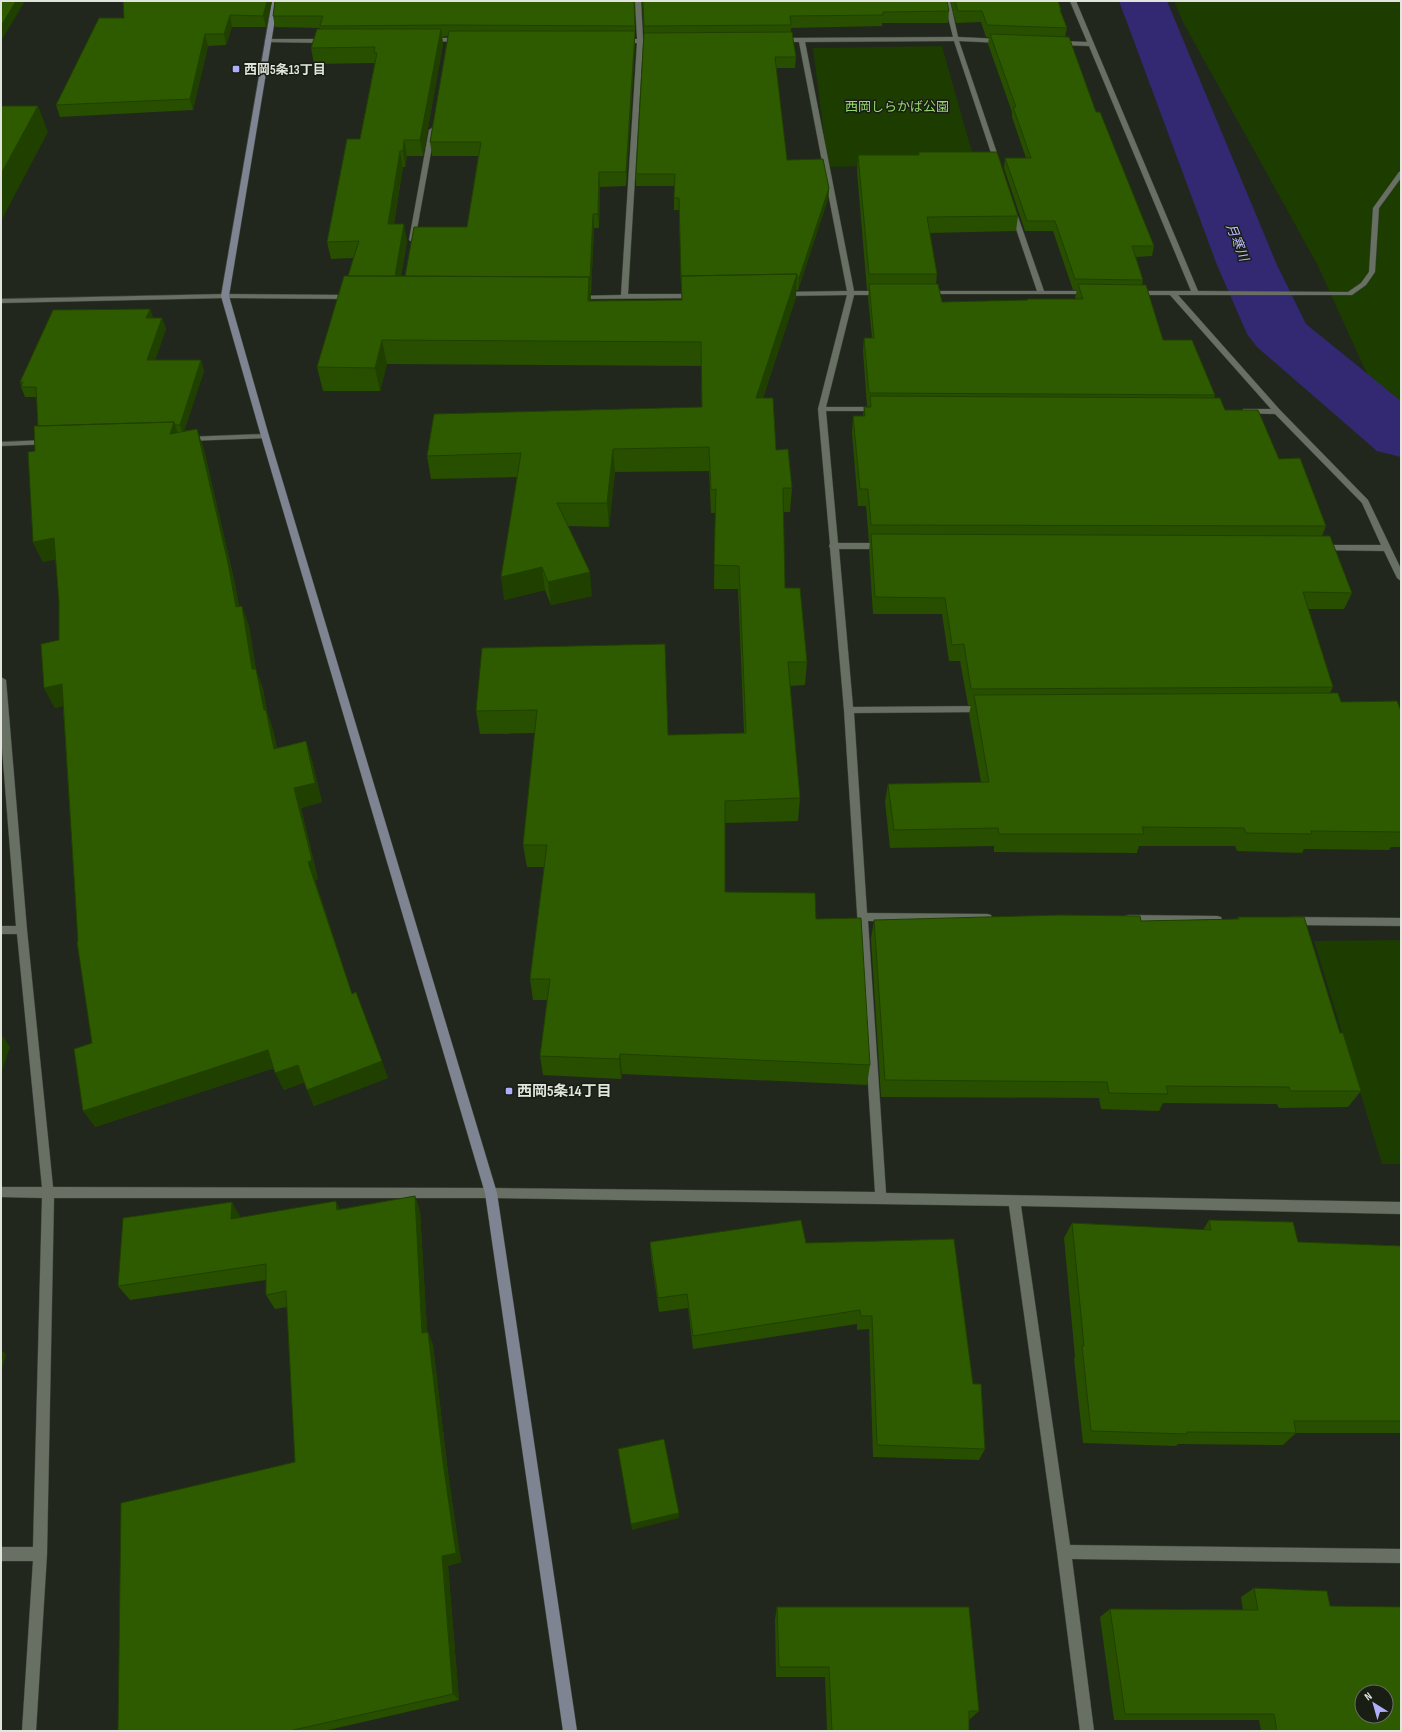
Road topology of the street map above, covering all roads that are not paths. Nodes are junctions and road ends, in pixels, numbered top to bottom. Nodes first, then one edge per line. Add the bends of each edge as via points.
1 (275, 1) edge
2 (638, 1) edge
3 (947, 1) edge
4 (1073, 1) edge
5 (956, 39) junction
6 (425, 40) edge
7 (448, 40) junction
8 (464, 40) edge
9 (771, 40) edge
10 (802, 40) junction
11 (267, 41) junction
12 (330, 41) edge
13 (616, 41) edge
14 (640, 41) junction
15 (663, 41) edge
16 (1011, 41) edge
17 (1051, 43) edge
18 (1091, 44) junction
19 (447, 48) edge
20 (433, 126) edge
21 (1401, 173) edge
22 (1001, 174) edge
23 (1011, 204) edge
24 (410, 250) edge
25 (851, 293) junction
26 (890, 293) edge
27 (922, 293) edge
28 (1041, 293) junction
29 (1095, 293) edge
30 (1126, 293) edge
31 (1172, 293) junction
32 (1195, 293) junction
33 (773, 294) edge
34 (225, 296) junction
35 (702, 296) edge
36 (356, 297) edge
37 (568, 297) edge
38 (624, 297) junction
39 (1, 301) edge
40 (822, 409) junction
41 (886, 409) edge
42 (1237, 411) edge
43 (1277, 412) junction
44 (265, 436) junction
45 (180, 439) edge
46 (55, 442) edge
47 (1, 444) edge
48 (834, 546) junction
49 (889, 546) edge
50 (1315, 548) edge
51 (1386, 548) junction
52 (1401, 578) edge
53 (1, 680) edge
54 (993, 709) edge
55 (849, 710) junction
56 (863, 917) junction
57 (997, 918) edge
58 (1116, 919) edge
59 (1227, 920) edge
60 (1282, 921) edge
61 (1401, 922) edge
62 (1, 930) edge
63 (22, 930) junction
64 (1, 1192) edge
65 (48, 1192) junction
66 (492, 1193) junction
67 (881, 1198) junction
68 (1014, 1200) junction
69 (1401, 1208) edge
70 (1064, 1552) junction
71 (1, 1554) edge
72 (40, 1554) junction
73 (1401, 1556) edge
74 (29, 1731) edge
75 (570, 1731) edge
76 (1087, 1731) edge

1 - 11 street
2 - 14 street
3 - 5 street
4 - 18 street
5 - 10 street
5 - 16 street
5 - 22 street
6 - 7 street
7 - 8 street
7 - 19 street
9 - 10 street
10 - 25 street
11 - 12 street
11 - 34 street
13 - 14 street
14 - 15 street
14 - 38 street
17 - 18 street
18 - 32 street
20 - 24 street
21 - 32 street via 1376,208 1372,272 1364,284 1350,294
23 - 28 street
25 - 26 street
25 - 33 street
25 - 40 street
27 - 28 street
28 - 29 street
30 - 31 street
31 - 32 street
31 - 43 street
34 - 36 street
34 - 39 street
34 - 44 street
35 - 38 street
37 - 38 street
40 - 41 street
40 - 48 street
42 - 43 street
43 - 51 street via 1365,502
44 - 45 street
44 - 66 street
46 - 47 street
48 - 49 street
48 - 55 street
50 - 51 street
51 - 52 street
53 - 63 street
54 - 55 street
55 - 56 street
56 - 57 street
56 - 67 street
58 - 59 street
60 - 61 street
62 - 63 street
63 - 65 street
64 - 65 street
65 - 66 street
65 - 72 street
66 - 67 street
66 - 75 street
67 - 68 street
68 - 69 street
68 - 70 street
70 - 73 street
70 - 76 street
71 - 72 street
72 - 74 street

